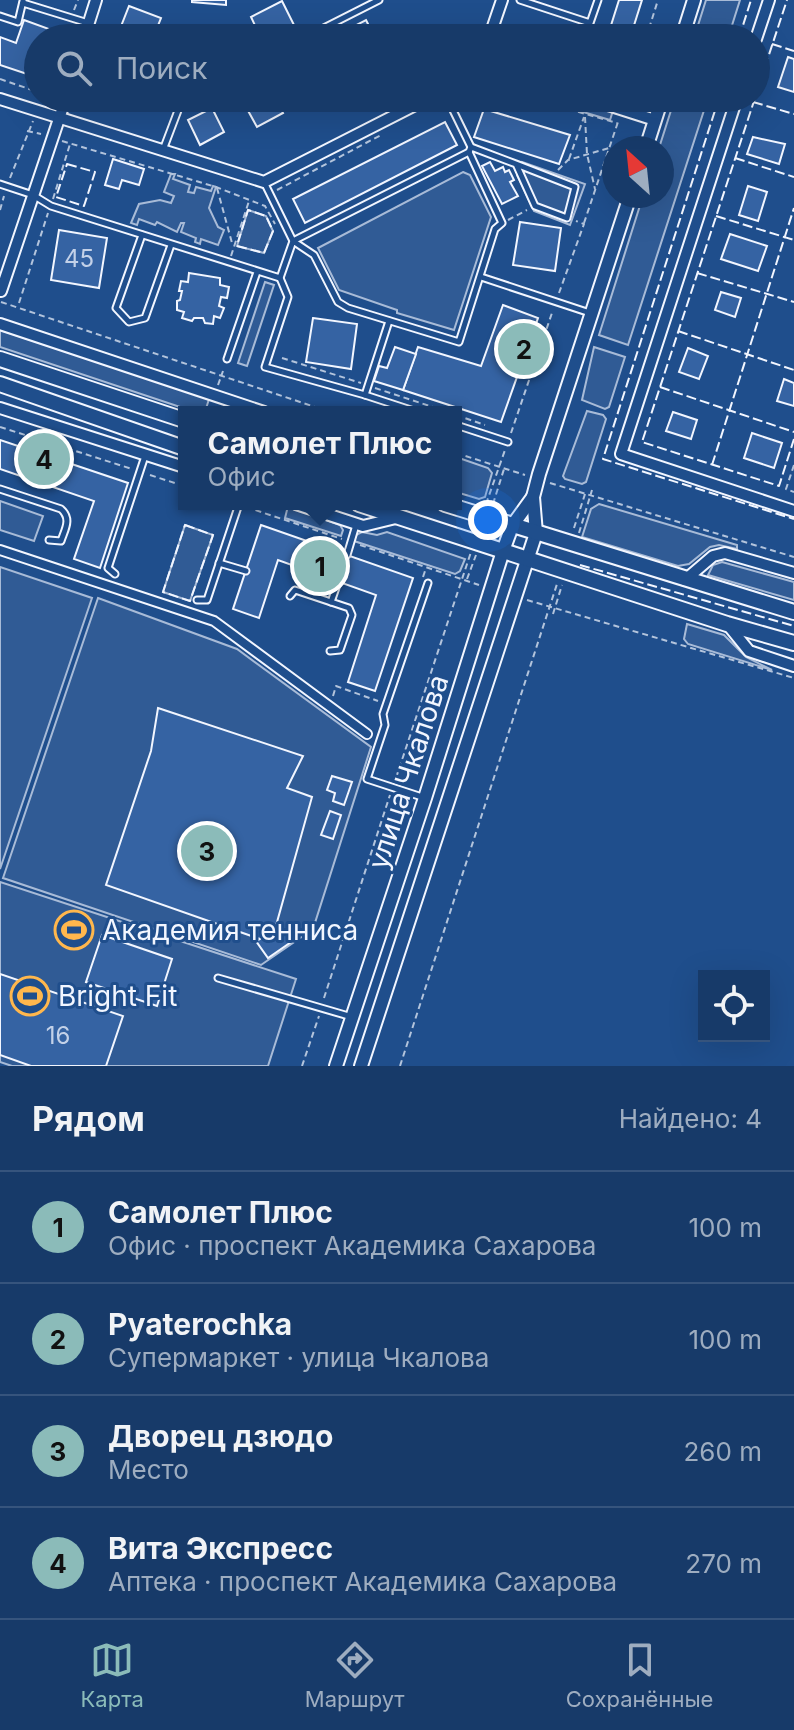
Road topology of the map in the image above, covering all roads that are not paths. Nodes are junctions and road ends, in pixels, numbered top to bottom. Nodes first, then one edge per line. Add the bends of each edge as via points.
1 (96, 0) edge
2 (379, 0) edge
3 (502, 0) edge
4 (520, 0) edge
5 (598, 0) edge
6 (694, 0) edge
7 (769, 0) edge
8 (23, 1) edge
9 (0, 16) edge
10 (89, 23) joint
11 (332, 24) edge
12 (494, 24) edge
13 (686, 24) edge
14 (761, 24) edge
15 (0, 99) edge
16 (24, 106) edge
17 (42, 112) edge
18 (62, 112) edge
19 (177, 112) edge
20 (402, 112) edge
21 (453, 112) edge
22 (631, 112) edge
23 (658, 112) edge
24 (732, 112) edge
25 (60, 117) junction
26 (655, 120) junction
27 (650, 136) edge
28 (162, 150) junction
29 (470, 150) junction
30 (516, 164) junction
31 (264, 182) junction
32 (0, 184) edge
33 (33, 195) junction
34 (626, 208) edge
35 (142, 235) junction
36 (293, 241) junction
37 (171, 245) junction
38 (257, 272) junction
39 (481, 277) junction
40 (280, 278) junction
41 (0, 293) edge
42 (591, 313) junction
43 (389, 321) junction
44 (0, 324) edge
45 (0, 359) edge
46 (227, 359) dead end
47 (0, 384) edge
48 (365, 395) junction
49 (246, 406) edge
50 (399, 406) edge
51 (0, 408) edge
52 (178, 418) edge
53 (462, 427) edge
54 (508, 442) road end
55 (178, 446) edge
56 (145, 454) junction
57 (178, 465) edge
58 (0, 489) edge
59 (533, 497) junction
60 (462, 509) edge
61 (237, 510) edge
62 (314, 510) edge
63 (378, 510) edge
64 (794, 511) edge
65 (400, 517) junction
66 (356, 524) junction
67 (512, 526) junction
68 (536, 533) junction
69 (49, 540) dead end
70 (0, 550) edge
71 (503, 551) junction
72 (347, 555) dead end
73 (527, 560) junction
74 (219, 563) junction
75 (246, 571) dead end
76 (794, 573) edge
77 (115, 574) dead end
78 (685, 580) junction
79 (338, 582) dead end
80 (428, 583) dead end
81 (290, 596) dead end
82 (197, 600) dead end
83 (331, 602) junction
84 (794, 612) edge
85 (727, 624) junction
86 (794, 643) edge
87 (330, 651) dead end
88 (794, 666) edge
89 (367, 734) dead end
90 (425, 798) junction
91 (218, 978) dead end
92 (353, 1018) junction
93 (336, 1066) edge
94 (361, 1066) edge

1 - 10 street
2 - 11 lane
3 - 12 street
4 - 5 lane via 590,23
6 - 13 street
7 - 14 street
8 - 9 lane via 18,22
8 - 10 lane
15 - 16 street
17 - 25 street
18 - 25 street
19 - 28 lane
20 - 31 street
21 - 29 lane
22 - 26 street
23 - 26 street
24 - 64 street via 621,454
25 - 28 street
25 - 33 street
26 - 27 street
28 - 31 street
29 - 30 lane
29 - 36 lane
29 - 39 lane via 502,223 495,229
30 - 30 lane via 575,187 567,218 535,206
31 - 36 lane
32 - 33 lane
33 - 35 lane via 51,206
33 - 41 street
34 - 42 street, улица Чкалова
35 - 37 lane
35 - 37 lane via 116,308 129,322 145,318
36 - 40 lane
36 - 43 lane via 314,255 338,302
37 - 38 lane
38 - 40 lane
38 - 46 lane
39 - 42 lane
39 - 43 lane via 459,342
40 - 48 lane via 288,297 265,367
42 - 59 street, улица Чкалова
43 - 48 lane
44 - 49 street
45 - 52 main road
47 - 55 main road
48 - 50 lane
51 - 56 street
53 - 54 lane
56 - 57 street
56 - 77 lane via 108,568
58 - 69 lane via 67,514 61,541
59 - 67 street, улица Чкалова
59 - 68 street, улица Чкалова
60 - 67 main road
61 - 74 lane
62 - 66 street
63 - 65 main road
65 - 66 street via 376,525
65 - 71 main road
66 - 72 lane
67 - 68 main road
67 - 71 street, улица Чкалова
68 - 73 street, улица Чкалова
68 - 78 main road
70 - 89 street via 214,621
71 - 73 main road
71 - 90 street, улица Чкалова
73 - 85 main road
73 - 94 street, улица Чкалова
74 - 75 lane
74 - 82 lane via 207,600
76 - 78 street via 725,553 713,556
78 - 84 main road
79 - 83 lane
80 - 90 lane via 383,714 385,725 367,779
81 - 83 lane via 295,590
83 - 87 lane via 349,608 352,615 340,650
85 - 86 main road
85 - 88 street via 749,651
90 - 92 street, улица Чкалова
91 - 92 lane
92 - 93 street, улица Чкалова

